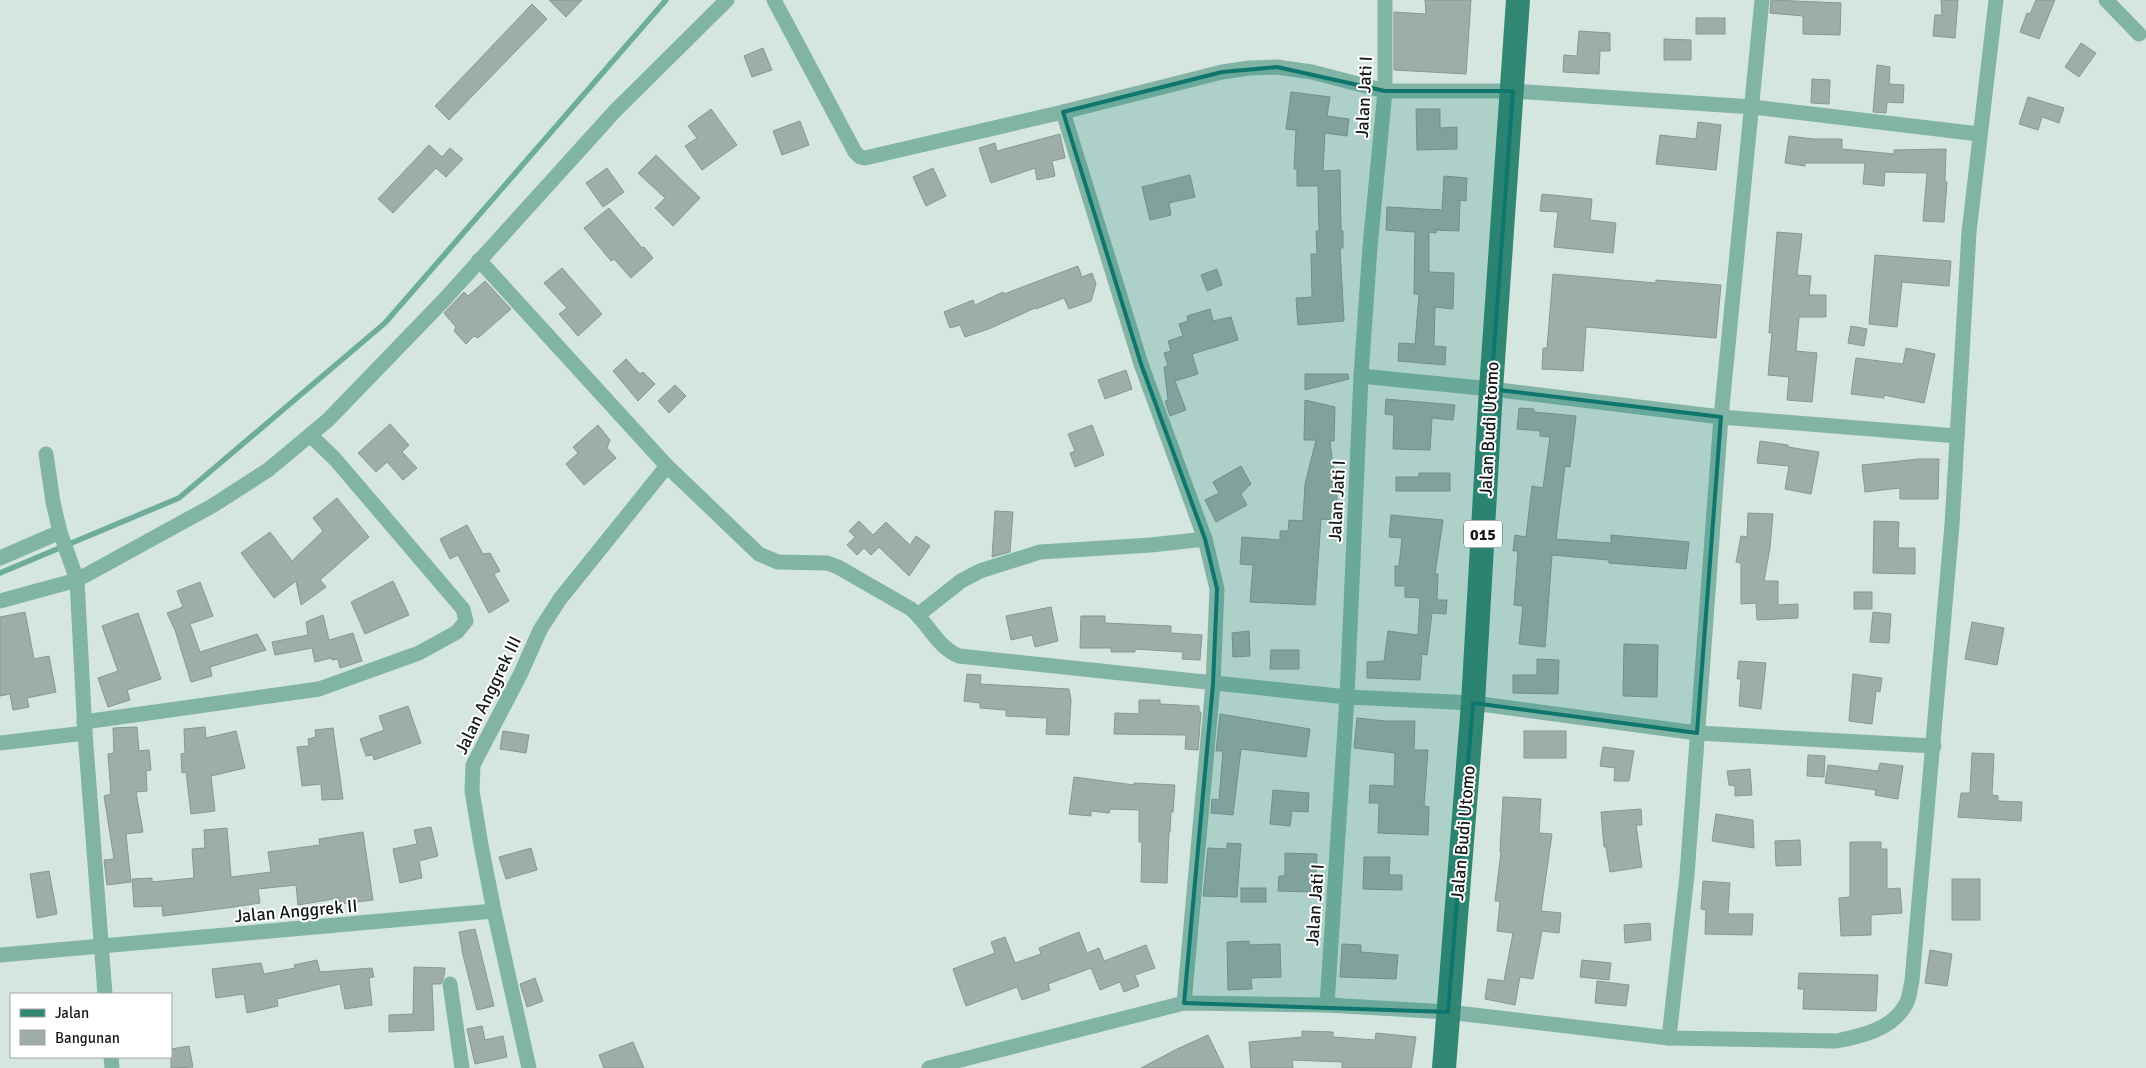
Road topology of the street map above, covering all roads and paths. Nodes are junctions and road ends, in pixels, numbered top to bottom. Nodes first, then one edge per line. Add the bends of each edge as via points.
1 (727, 0) edge
2 (774, 0) edge
3 (1385, 0) edge
4 (1518, 0) edge
5 (1762, 0) edge
6 (1996, 0) edge
7 (2106, 0) edge
8 (2140, 34) dead end
9 (1385, 90) junction
10 (1513, 91) junction
11 (1753, 107) junction
12 (1063, 112) junction
13 (1979, 134) junction
14 (479, 260) junction
15 (1361, 376) junction
16 (1491, 389) junction
17 (1721, 417) junction
18 (310, 435) junction
19 (1957, 436) junction
20 (46, 454) dead end
21 (667, 466) junction
22 (62, 538) junction
23 (1205, 538) junction
24 (0, 558) edge
25 (75, 574) junction
26 (0, 601) edge
27 (918, 615) junction
28 (1213, 684) junction
29 (1347, 697) junction
30 (1473, 703) junction
31 (85, 727) junction
32 (1697, 733) junction
33 (0, 743) edge
34 (1934, 746) junction
35 (494, 911) junction
36 (101, 947) junction
37 (0, 955) edge
38 (450, 984) dead end
39 (105, 993) edge
40 (1184, 1003) junction
41 (1327, 1005) junction
42 (1448, 1012) junction
43 (1669, 1038) junction
44 (462, 1068) edge
45 (529, 1068) edge
46 (929, 1068) edge
47 (1444, 1068) edge

1 - 14 street via 614,111
2 - 12 street via 860,157 874,157
3 - 9 street, Jalan Jati I
4 - 10 main road, Jalan Budi Utomo / 015
5 - 11 street
6 - 13 street
7 - 8 street
9 - 10 street
9 - 12 street via 1312,72 1277,67 1249,68
9 - 15 street, Jalan Jati I
10 - 11 street
10 - 16 main road, Jalan Budi Utomo / 015
11 - 13 street
11 - 17 street
12 - 23 street via 1141,364
13 - 19 street via 1969,232
14 - 18 street via 328,420
14 - 21 street
15 - 16 street
15 - 29 street, Jalan Jati I
16 - 17 street
16 - 30 main road, Jalan Budi Utomo / 015
17 - 19 street
17 - 32 street
18 - 25 street via 268,470 212,506
18 - 31 street via 335,459 464,609 466,621 457,632 419,653 319,688
19 - 34 street
20 - 22 street
21 - 27 street via 759,554 778,562 814,562 838,567
21 - 35 street, Jalan Anggrek III via 560,598 540,630 521,674 473,765 472,791
22 - 24 street
22 - 25 street
23 - 27 street via 1040,552 980,571 960,582
23 - 28 street via 1217,589
25 - 26 street
25 - 31 street
27 - 28 street via 944,648 959,656
28 - 29 street
28 - 40 street
29 - 30 street
29 - 41 street, Jalan Jati I
30 - 32 street
30 - 42 main road, Jalan Budi Utomo / 015
31 - 33 street
31 - 36 street
32 - 34 street
32 - 43 street via 1687,874
34 - 43 street via 1912,981 1907,1003 1895,1018 1878,1030 1836,1041
35 - 36 street, Jalan Anggrek II
35 - 45 street, Jalan Anggrek III
36 - 37 street, Jalan Anggrek II
36 - 39 street
38 - 44 street
40 - 41 street
40 - 46 street
41 - 42 street
42 - 43 street
42 - 47 main road, Jalan Budi Utomo / 015

